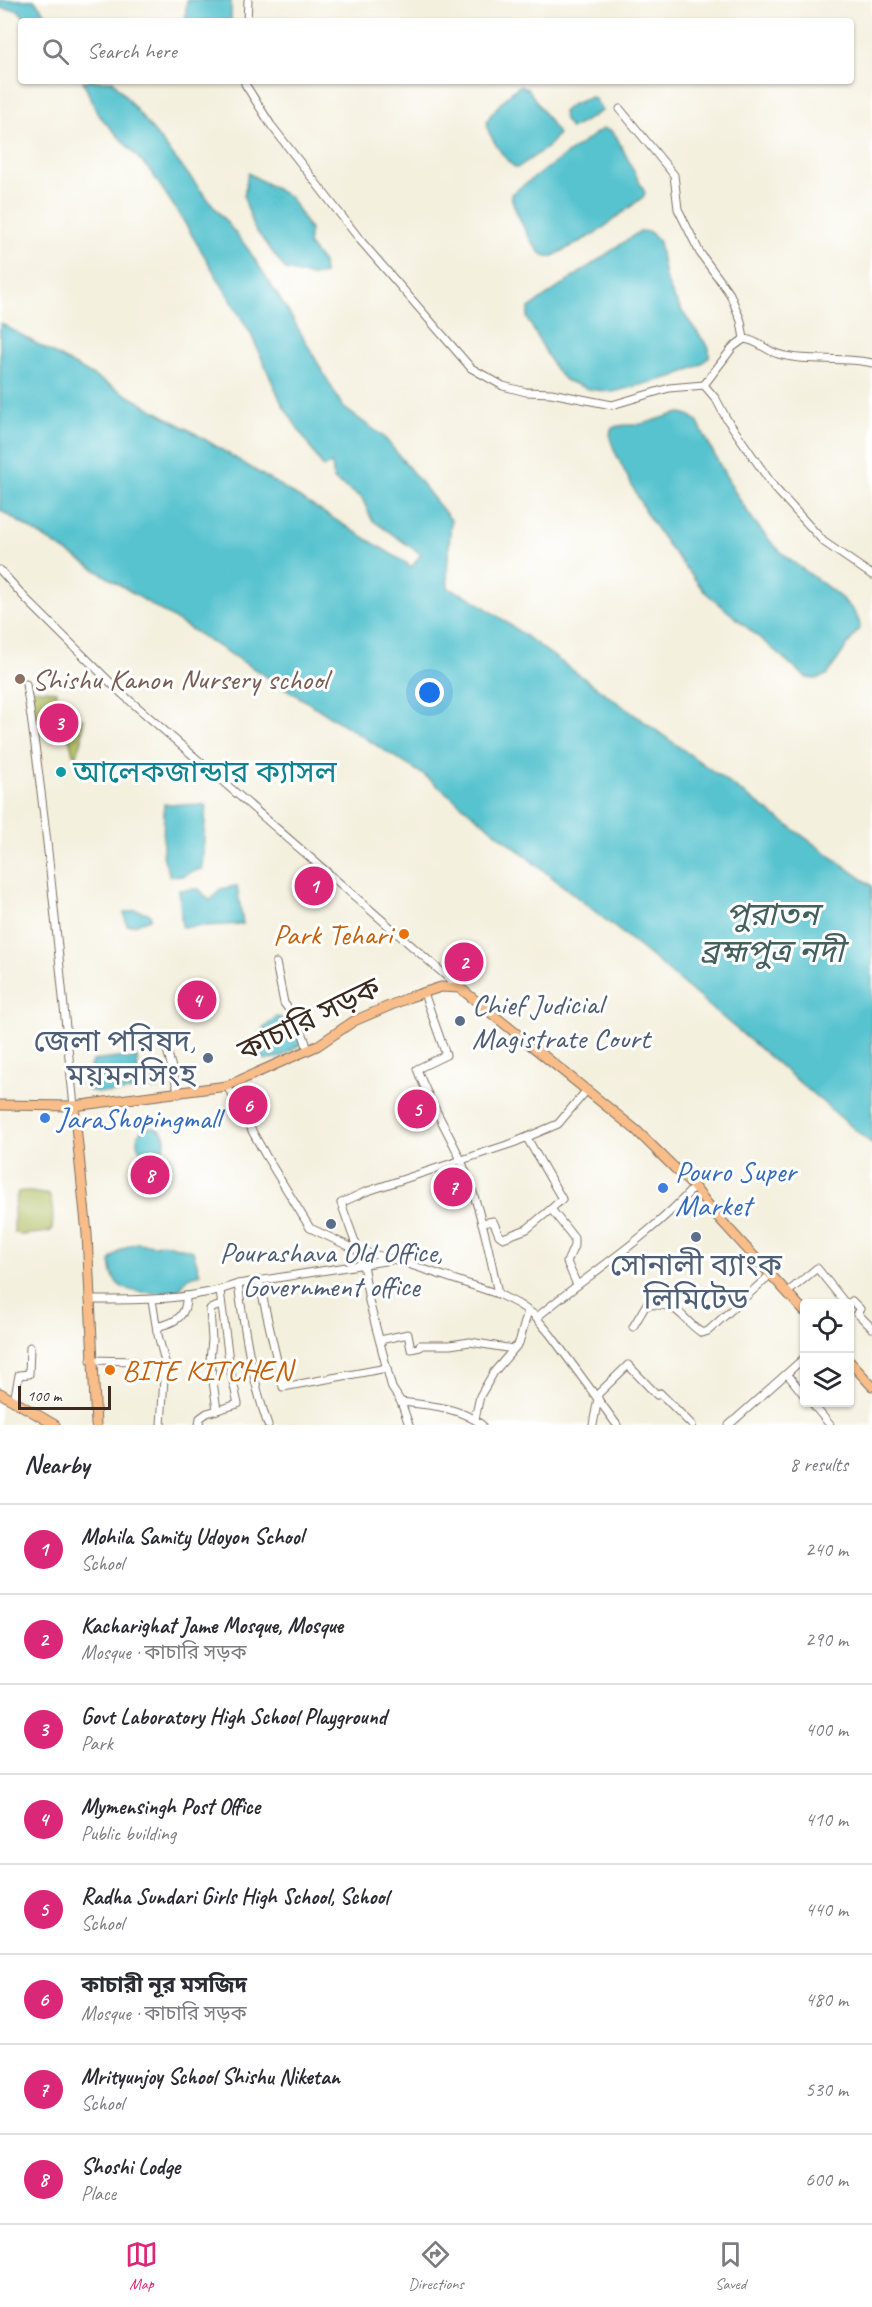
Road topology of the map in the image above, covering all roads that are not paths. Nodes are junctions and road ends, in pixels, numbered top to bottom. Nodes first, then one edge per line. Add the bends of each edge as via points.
1 (248, 0) edge
2 (247, 18) edge
3 (245, 84) edge
4 (620, 109) dead end
5 (744, 339) junction
6 (872, 363) edge
7 (704, 385) junction
8 (0, 570) edge
9 (872, 575) edge
10 (26, 684) dead end
11 (276, 963) dead end
12 (460, 988) junction
13 (424, 993) junction
14 (167, 1050) dead end
15 (308, 1050) junction
16 (227, 1086) junction
17 (586, 1091) junction
18 (178, 1094) junction
19 (0, 1105) edge
20 (74, 1106) junction
21 (527, 1138) junction
22 (461, 1161) junction
23 (694, 1187) junction
24 (551, 1209) junction
25 (482, 1223) junction
26 (357, 1250) junction
27 (396, 1260) junction
28 (363, 1264) junction
29 (771, 1275) junction
30 (259, 1281) junction
31 (238, 1284) junction
32 (577, 1285) junction
33 (220, 1291) junction
34 (788, 1292) junction
35 (498, 1294) junction
36 (186, 1296) junction
37 (89, 1299) junction
38 (843, 1299) edge
39 (152, 1300) junction
40 (854, 1303) edge
41 (221, 1305) junction
42 (800, 1306) edge
43 (528, 1311) junction
44 (536, 1318) junction
45 (633, 1327) dead end
46 (872, 1328) edge
47 (158, 1331) junction
48 (380, 1340) junction
49 (30, 1347) dead end
50 (513, 1349) junction
51 (91, 1360) junction
52 (135, 1362) dead end
53 (800, 1362) edge
54 (854, 1367) edge
55 (387, 1368) junction
56 (788, 1375) junction
57 (872, 1386) edge
58 (800, 1390) edge
59 (0, 1393) edge
60 (597, 1397) junction
61 (14, 1401) junction
62 (401, 1402) junction
63 (815, 1407) edge
64 (217, 1410) junction
65 (475, 1419) junction
66 (42, 1421) edge
67 (732, 1424) edge
68 (56, 1425) edge
69 (96, 1425) edge
70 (161, 1425) edge
71 (199, 1425) edge
72 (268, 1425) edge
73 (409, 1425) edge
74 (482, 1425) edge
75 (593, 1425) edge
76 (617, 1425) edge
77 (692, 1425) edge
78 (830, 1425) edge

1 - 2 street
3 - 7 street via 271,125 361,241 471,368 503,386 612,405 669,388
4 - 5 street via 674,175 678,209 700,253 730,294
5 - 6 street via 753,339 778,354
5 - 7 street via 733,347
7 - 9 street via 774,487 824,542
8 - 12 street via 120,692
10 - 20 street
11 - 15 street via 284,1003 300,1025
12 - 13 main road, কাচারি সড়ক via 441,987
12 - 17 main road
13 - 15 main road, কাচারি সড়ক via 354,1021
13 - 22 street via 446,1055 417,1069
14 - 18 street
15 - 16 main road, কাচারি সড়ক
16 - 18 main road, কাচারি সড়ক
16 - 26 street via 310,1228
17 - 21 street via 558,1124
17 - 23 main road via 636,1130
18 - 20 main road, কাচারি সড়ক
19 - 20 main road, কাচারি সড়ক
20 - 37 main road via 87,1234
21 - 22 street
21 - 24 street via 562,1199
22 - 25 street
22 - 26 street via 340,1203
23 - 29 main road
23 - 32 street via 630,1245
24 - 25 street via 527,1229 503,1238 493,1221
24 - 32 street via 574,1238 567,1262
25 - 35 street
26 - 27 street
26 - 28 street
27 - 28 street
27 - 35 street
28 - 30 street
28 - 48 street
29 - 34 main road
29 - 45 street via 708,1331 695,1329 669,1305 646,1305
30 - 31 street
30 - 55 street via 283,1387
31 - 33 street
31 - 72 street via 256,1391
32 - 44 street
33 - 36 street
33 - 41 street
34 - 38 street via 817,1268
34 - 42 main road
35 - 43 street
36 - 39 street
36 - 47 street via 186,1308 180,1316 175,1322 160,1326
37 - 39 street
37 - 51 main road
39 - 47 street
40 - 46 street via 860,1309 857,1313
41 - 64 street via 210,1309 210,1360
41 - 64 street via 238,1404
43 - 44 street
43 - 50 street via 519,1343
44 - 60 street
47 - 70 street via 165,1362
48 - 50 street via 408,1334 411,1349 470,1342
48 - 55 street
49 - 61 street via 29,1374 19,1375
50 - 65 street via 480,1396
51 - 52 street
51 - 69 main road
53 - 56 street
54 - 57 main road
55 - 62 street
56 - 58 street
56 - 67 street
59 - 61 main road
60 - 75 street
60 - 76 street
60 - 77 street via 628,1365
61 - 66 main road
62 - 65 street via 432,1405
62 - 73 street
63 - 78 street
64 - 71 street via 200,1419
65 - 74 street
66 - 68 main road

